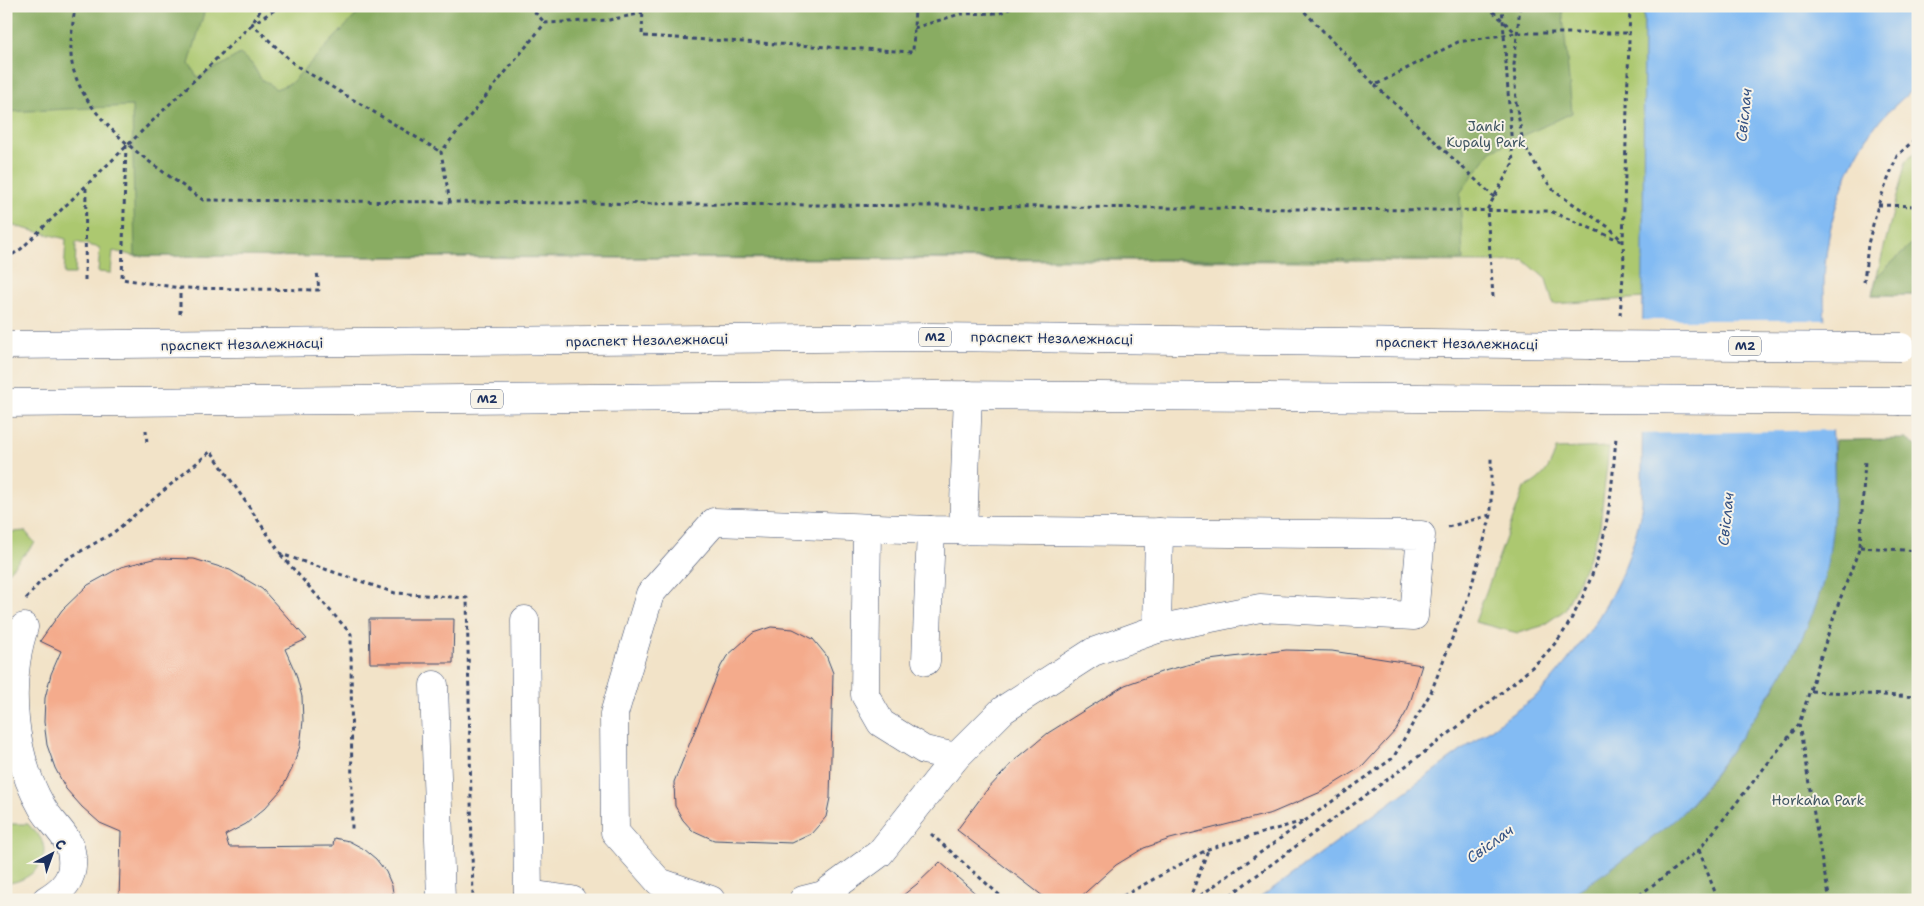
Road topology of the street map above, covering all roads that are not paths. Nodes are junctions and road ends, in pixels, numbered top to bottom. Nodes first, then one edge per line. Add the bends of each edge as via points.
1 (6, 345) edge
2 (1909, 347) edge
3 (968, 395) junction
4 (1909, 401) edge
5 (6, 403) edge
6 (867, 528) junction
7 (931, 530) junction
8 (964, 531) junction
9 (1158, 532) junction
10 (23, 615) road end
11 (525, 620) dead end
12 (1157, 629) junction
13 (926, 660) dead end
14 (434, 685) dead end
15 (956, 757) junction
16 (528, 897) edge
17 (46, 900) edge
18 (441, 900) edge
19 (572, 900) edge
20 (711, 900) edge
21 (803, 900) edge

1 - 2 main road, праспект Незалежнасці / М2, bridge via 933,337
3 - 4 main road, М2, bridge
3 - 5 main road, М2
3 - 8 main road
6 - 7 main road
6 - 15 main road via 865,694 881,723 924,750
6 - 20 main road via 714,522 650,594 614,714 615,832 659,882
7 - 8 main road
7 - 13 main road
8 - 9 main road
9 - 12 main road
9 - 12 main road via 1421,535 1414,616 1260,608
10 - 17 main road via 14,691 20,751 30,788 48,818 66,837 72,858 71,877 61,892
11 - 16 main road
12 - 15 main road via 1094,652 1003,710
14 - 18 main road
15 - 21 main road via 880,853 823,896
16 - 19 main road

